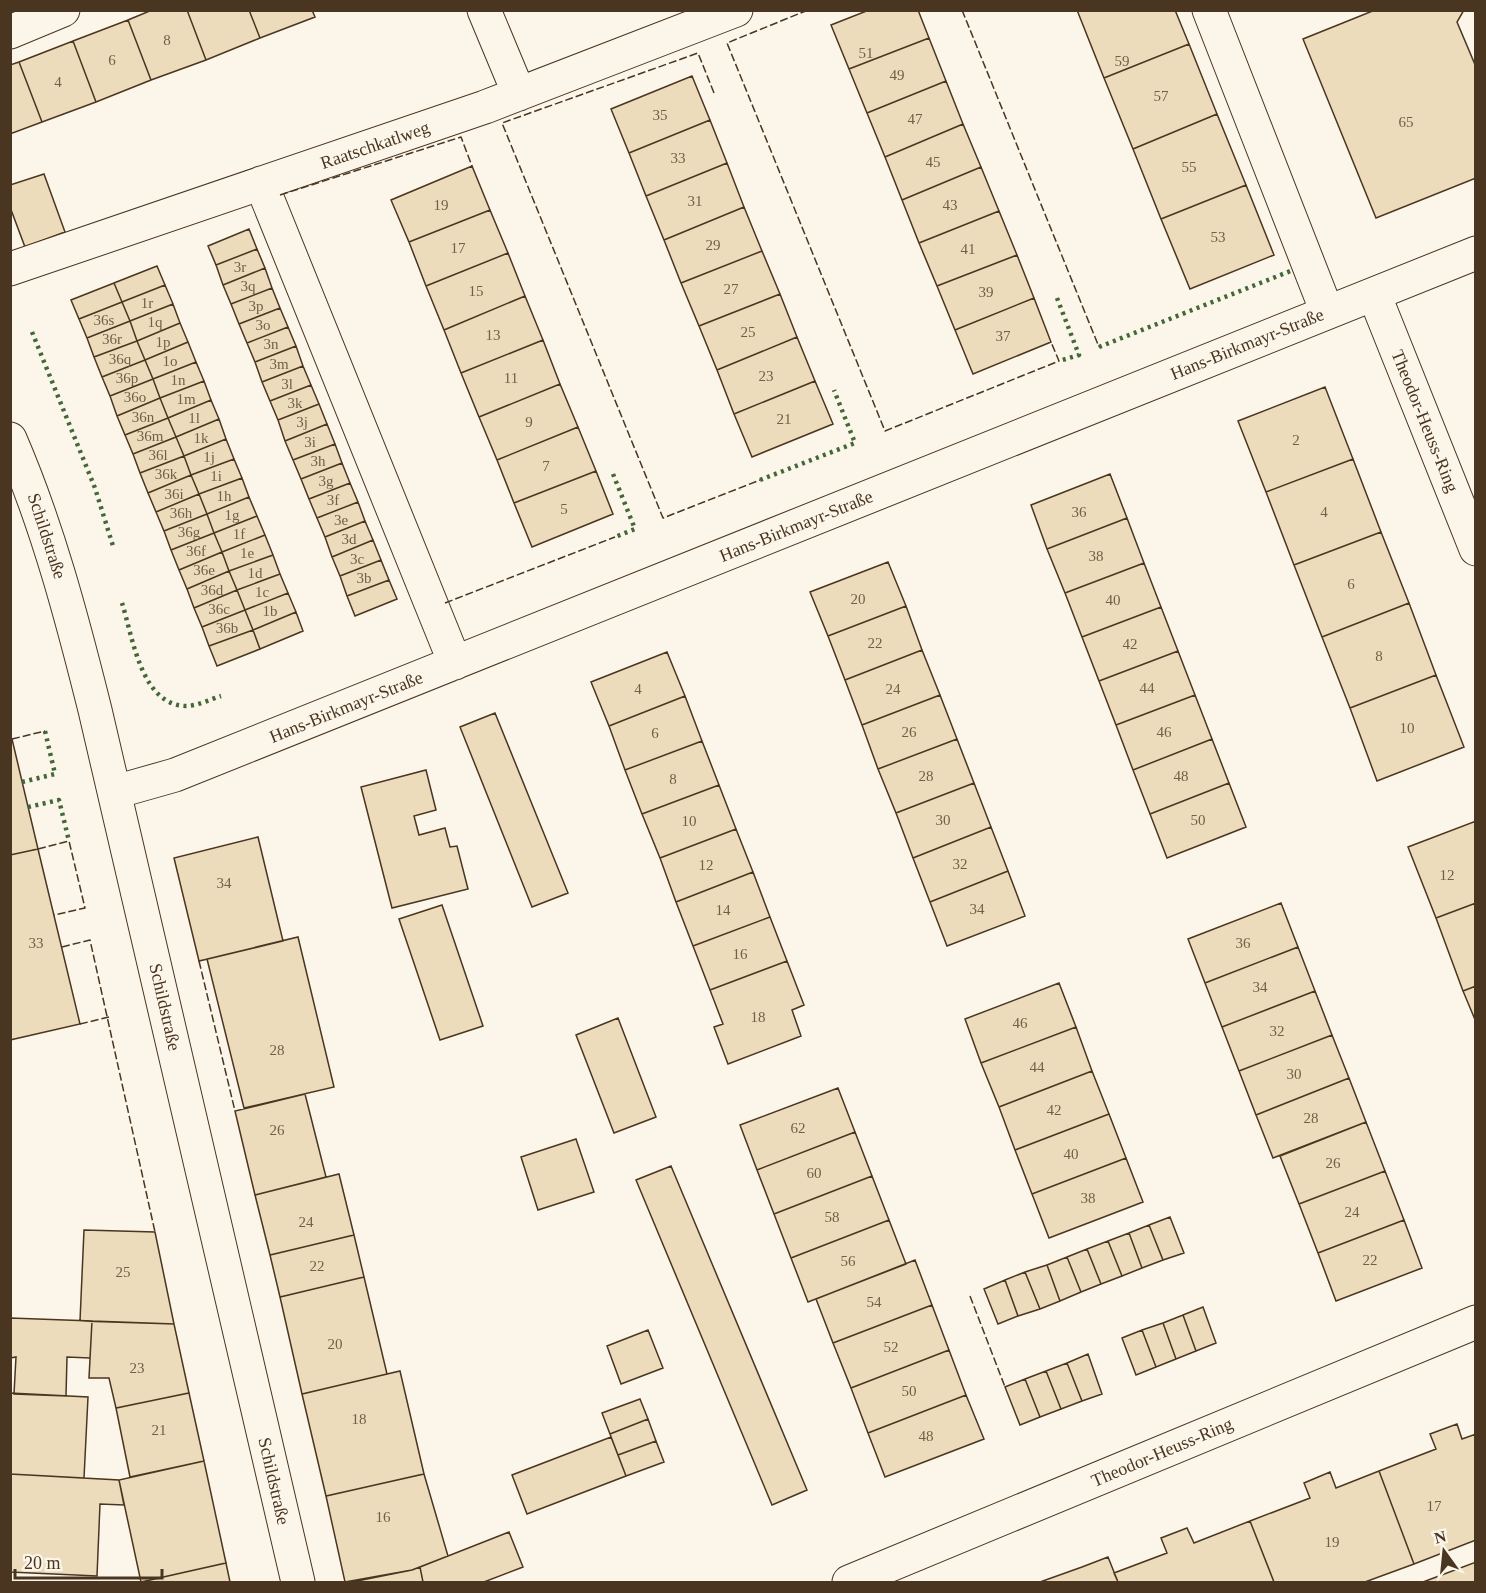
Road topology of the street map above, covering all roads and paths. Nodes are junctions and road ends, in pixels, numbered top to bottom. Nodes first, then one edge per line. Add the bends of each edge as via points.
1 (63, 10) edge
2 (484, 10) edge
3 (736, 10) edge
4 (1209, 10) edge
5 (10, 32) edge
6 (519, 94) junction
7 (261, 183) junction
8 (1476, 253) edge
9 (10, 269) edge
10 (1374, 294) junction
11 (1328, 312) junction
12 (10, 439) edge
13 (1476, 549) edge
14 (455, 663) junction
15 (115, 792) junction
16 (1476, 1322) edge
17 (298, 1582) edge
18 (849, 1582) edge

1 - 5 street
2 - 6 street
3 - 6 street, Raatschkatlweg
4 - 11 street
6 - 7 street, Raatschkatlweg
7 - 9 street, Raatschkatlweg
7 - 14 street
8 - 10 street, Hans-Birkmayr-Straße
10 - 11 street, Hans-Birkmayr-Straße
10 - 13 street, Theodor-Heuss-Ring
11 - 14 street, Hans-Birkmayr-Straße
12 - 15 street, Schildstraße via 33,492 63,586
14 - 15 street, Hans-Birkmayr-Straße via 175,776
15 - 17 street, Schildstraße
16 - 18 street, Theodor-Heuss-Ring

